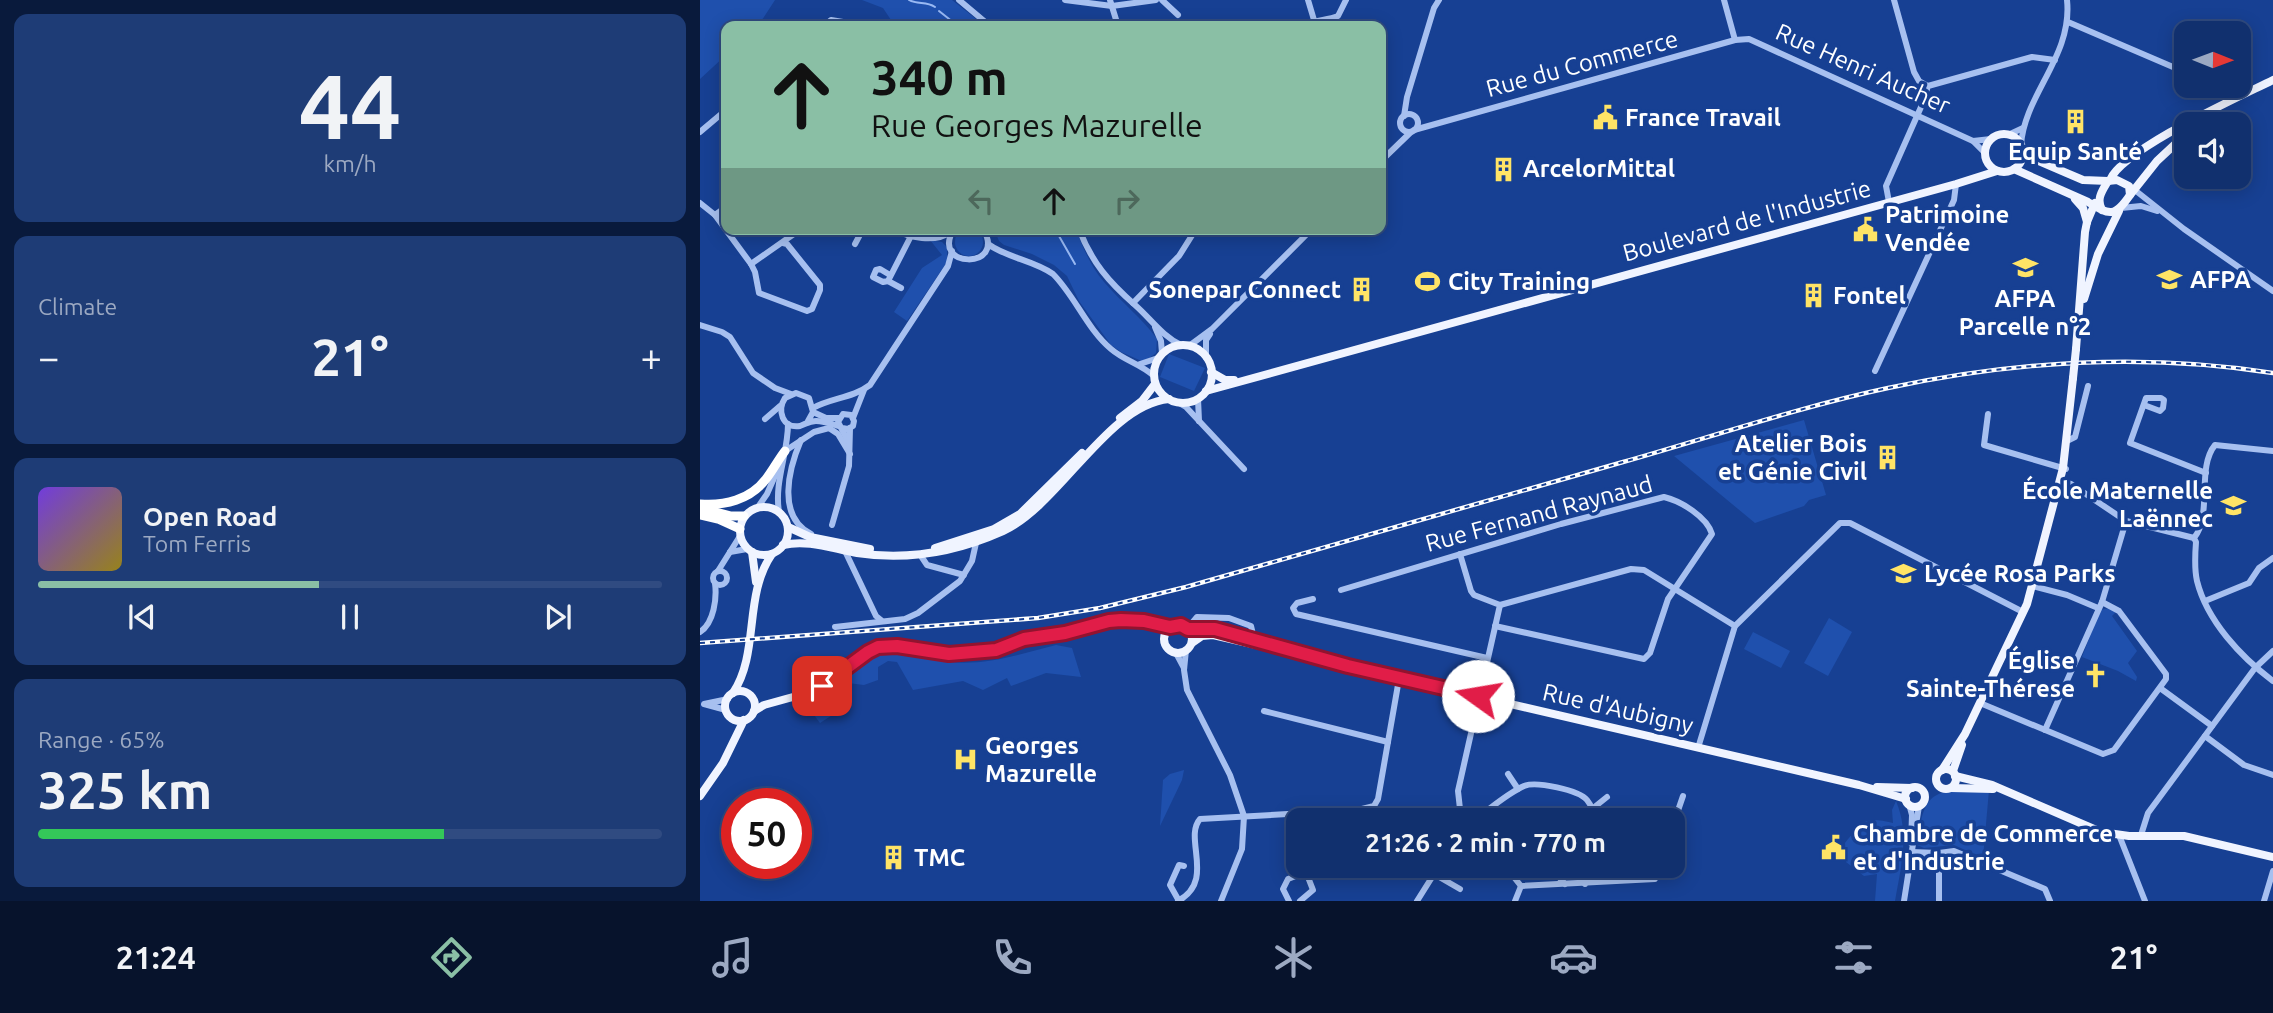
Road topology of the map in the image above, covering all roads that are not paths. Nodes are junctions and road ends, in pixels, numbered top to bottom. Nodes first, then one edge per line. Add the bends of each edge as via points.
1 (959, 0) edge
2 (1065, 0) edge
3 (1156, 0) edge
4 (1162, 0) edge
5 (1308, 0) edge
6 (1346, 0) edge
7 (1436, 0) edge
8 (1724, 0) edge
9 (1894, 0) edge
10 (2067, 0) edge
11 (1111, 3) edge
12 (1178, 15) dead end
13 (1314, 20) joint
14 (984, 21) edge
15 (1116, 21) edge
16 (2068, 22) junction
17 (1735, 40) junction
18 (2054, 60) junction
19 (2173, 67) dead end
20 (2273, 80) edge
21 (1928, 86) junction
22 (1407, 97) junction
23 (2222, 106) junction
24 (2214, 112) edge
25 (721, 114) edge
26 (1917, 115) junction
27 (1404, 116) junction
28 (1415, 118) junction
29 (1438, 123) junction
30 (1400, 126) junction
31 (2023, 128) junction
32 (1412, 131) junction
33 (700, 132) edge
34 (2008, 135) junction
35 (1991, 139) junction
36 (1973, 141) junction
37 (2174, 145) edge
38 (1395, 147) junction
39 (2022, 150) junction
40 (1386, 156) edge
41 (1985, 156) junction
42 (2014, 169) junction
43 (1997, 171) junction
44 (1977, 178) junction
45 (2109, 181) junction
46 (1956, 184) junction
47 (2131, 190) junction
48 (2070, 195) junction
49 (1889, 202) junction
50 (700, 203) edge
51 (2098, 208) junction
52 (2120, 209) junction
53 (721, 211) edge
54 (2162, 212) junction
55 (715, 215) junction
56 (2087, 222) junction
57 (721, 223) edge
58 (730, 235) edge
59 (793, 235) edge
60 (860, 235) edge
61 (946, 235) edge
62 (953, 235) edge
63 (985, 235) edge
64 (1082, 235) edge
65 (1192, 235) edge
66 (1306, 235) edge
67 (911, 236) joint
68 (936, 238) junction
69 (783, 243) junction
70 (855, 244) dead end
71 (988, 244) junction
72 (951, 248) junction
73 (1002, 252) junction
74 (984, 253) junction
75 (962, 260) junction
76 (751, 264) junction
77 (948, 266) junction
78 (901, 288) dead end
79 (2273, 291) edge
80 (1133, 303) junction
81 (2078, 321) junction
82 (700, 325) edge
83 (1154, 326) junction
84 (1212, 329) junction
85 (1185, 346) junction
86 (1160, 356) junction
87 (1206, 358) junction
88 (1140, 364) junction
89 (1875, 371) dead end
90 (1211, 372) junction
91 (1154, 380) junction
92 (1244, 380) junction
93 (2088, 386) dead end
94 (775, 388) junction
95 (864, 389) junction
96 (1206, 391) junction
97 (791, 394) junction
98 (809, 398) junction
99 (1169, 399) junction
100 (1198, 399) junction
101 (825, 401) junction
102 (1179, 403) junction
103 (781, 404) junction
104 (2144, 405) dead end
105 (813, 410) junction
106 (1988, 414) dead end
107 (853, 418) junction
108 (786, 421) junction
109 (808, 421) junction
110 (1200, 423) junction
111 (840, 424) junction
112 (798, 426) junction
113 (850, 428) junction
114 (2068, 430) junction
115 (801, 440) junction
116 (2069, 440) junction
117 (849, 444) junction
118 (785, 451) junction
119 (2273, 451) edge
120 (850, 454) junction
121 (782, 461) junction
122 (2064, 468) junction
123 (1244, 469) dead end
124 (2206, 473) junction
125 (2061, 481) junction
126 (700, 506) edge
127 (758, 507) junction
128 (779, 512) junction
129 (700, 515) edge
130 (744, 516) junction
131 (2126, 521) junction
132 (832, 525) dead end
133 (788, 527) junction
134 (740, 533) junction
135 (2194, 538) junction
136 (836, 543) junction
137 (976, 543) junction
138 (962, 544) junction
139 (783, 545) junction
140 (750, 551) junction
141 (845, 551) junction
142 (730, 552) junction
143 (772, 554) junction
144 (1460, 554) junction
145 (920, 556) junction
146 (2273, 558) edge
147 (969, 566) junction
148 (721, 572) junction
149 (962, 577) junction
150 (719, 584) junction
151 (2032, 586) junction
152 (756, 588) junction
153 (1675, 588) junction
154 (1341, 590) dead end
155 (1313, 599) dead end
156 (2205, 601) junction
157 (1500, 605) junction
158 (2100, 605) junction
159 (2023, 612) junction
160 (881, 620) junction
161 (1133, 621) junction
162 (1495, 626) junction
163 (1735, 626) junction
164 (835, 627) dead end
165 (1170, 627) junction
166 (1186, 628) junction
167 (700, 632) edge
168 (1164, 637) junction
169 (1254, 639) junction
170 (1189, 647) junction
171 (2273, 651) edge
172 (1175, 653) junction
173 (1487, 659) junction
174 (1328, 661) junction
175 (746, 663) junction
176 (2255, 668) junction
177 (1184, 670) junction
178 (1399, 679) junction
179 (2273, 681) edge
180 (2160, 688) junction
181 (731, 696) junction
182 (1478, 696) junction
183 (751, 697) junction
184 (785, 698) junction
185 (1980, 703) junction
186 (702, 704) edge
187 (1264, 710) dead end
188 (754, 712) junction
189 (728, 714) junction
190 (744, 720) junction
191 (2213, 726) junction
192 (2045, 730) junction
193 (1965, 734) junction
194 (2205, 736) junction
195 (1388, 742) junction
196 (732, 743) junction
197 (1698, 748) junction
198 (1942, 769) junction
199 (1954, 773) junction
200 (1508, 774) dead end
201 (2273, 775) edge
202 (1938, 783) junction
203 (1859, 785) junction
204 (1917, 788) junction
205 (1951, 788) junction
206 (1518, 789) junction
207 (2002, 789) junction
208 (700, 796) edge
209 (1683, 796) dead end
210 (1607, 797) dead end
211 (1925, 797) junction
212 (1907, 802) junction
213 (1919, 806) junction
214 (1460, 808) edge
215 (1490, 808) edge
216 (1592, 808) edge
217 (1593, 808) edge
218 (1679, 808) edge
219 (1244, 816) junction
220 (2119, 835) junction
221 (2141, 835) junction
222 (2129, 836) junction
223 (1911, 850) junction
224 (1939, 853) junction
225 (2125, 853) junction
226 (2273, 857) edge
227 (1909, 861) junction
228 (1184, 866) dead end
229 (2273, 871) edge
230 (1431, 878) edge
231 (1441, 878) edge
232 (1515, 878) edge
233 (1560, 878) edge
234 (1586, 878) edge
235 (1655, 878) edge
236 (1565, 884) junction
237 (1585, 884) junction
238 (1521, 886) junction
239 (1460, 889) dead end
240 (1178, 901) edge
241 (1221, 901) edge
242 (1289, 901) edge
243 (1300, 901) edge
244 (1416, 901) edge
245 (1515, 901) edge
246 (1904, 901) edge
247 (1940, 901) edge
248 (2050, 901) edge
249 (2145, 901) edge
250 (2264, 901) edge

1 - 14 street
2 - 11 street
3 - 11 street
4 - 12 street
5 - 13 street
6 - 13 street via 1338,16
7 - 22 street
8 - 17 street
9 - 21 street via 1914,72 1919,82
10 - 16 street
11 - 15 street
16 - 18 street
16 - 19 street
17 - 26 street, Rue Henri Aucher via 1749,39
17 - 29 street, Rue du Commerce
18 - 21 street via 2032,57
18 - 31 street
20 - 23 main road
21 - 26 street
22 - 27 street
22 - 28 street
23 - 24 main road
23 - 45 main road via 2138,154
25 - 33 street
26 - 36 street, Rue Henri Aucher
26 - 49 street via 1886,186
27 - 28 street
27 - 30 street
28 - 29 street, Rue du Commerce
28 - 32 street via 1417,126
29 - 32 street, Rue du Commerce
30 - 32 street via 1405,132
30 - 38 street
31 - 34 street
31 - 39 street
32 - 38 street
34 - 35 main road
34 - 39 main road
35 - 36 street, Rue Henri Aucher
35 - 41 main road
36 - 41 street, Rue Henri Aucher
37 - 47 main road
38 - 40 street
39 - 42 main road
39 - 45 main road via 2083,180
41 - 43 main road
41 - 44 main road
42 - 43 main road
42 - 48 main road
43 - 44 main road, Boulevard de l'Industrie
44 - 46 main road, Boulevard de l'Industrie
45 - 47 main road via 2124,182
45 - 51 main road
46 - 49 main road, Boulevard de l'Industrie
46 - 89 street via 1954,200
47 - 52 main road
47 - 54 street
48 - 51 main road
48 - 56 main road via 2079,202
49 - 92 main road, Boulevard de l'Industrie
50 - 55 street
51 - 52 main road via 2113,213
51 - 56 main road
52 - 54 street via 2141,206
52 - 81 main road via 2092,270
53 - 55 street
54 - 79 street
55 - 57 street
56 - 81 main road
58 - 76 street
59 - 69 street
60 - 70 street
61 - 68 street
62 - 72 street
63 - 71 street
64 - 80 street via 1114,288
65 - 80 street
66 - 84 street
67 - 68 street
67 - 78 street via 889,278
68 - 72 street
69 - 76 street
69 - 76 street via 820,285 812,309 759,293
71 - 73 street
71 - 74 street
72 - 75 street
72 - 77 street
73 - 74 street
73 - 88 street via 1053,274 1111,349
74 - 75 street via 974,260
75 - 77 street
77 - 95 street via 880,372
80 - 83 street
81 - 114 main road, bridge
82 - 94 street via 730,337 753,373
83 - 85 street
83 - 86 street via 1161,341
84 - 85 street
84 - 87 street via 1206,340
85 - 86 main road
85 - 87 main road
86 - 88 street
86 - 91 main road
87 - 90 main road
88 - 91 street
90 - 92 main road, Boulevard de l'Industrie via 1225,380
90 - 96 main road
91 - 99 main road
91 - 138 main road via 1142,401 1020,514
92 - 96 main road, Boulevard de l'Industrie
93 - 116 street via 2075,437
94 - 97 street
94 - 103 street
95 - 101 street
95 - 107 street
96 - 100 main road
97 - 98 street
97 - 103 street
98 - 101 street
98 - 105 street
99 - 102 main road
99 - 137 main road via 1149,403 1126,418 1025,518
100 - 102 main road
100 - 110 street
101 - 105 street
102 - 110 street
103 - 108 street
103 - 108 street via 765,419
104 - 124 street via 2130,443
105 - 109 street
105 - 111 street
106 - 122 street via 1984,445
107 - 111 street via 846,413
107 - 113 street
108 - 112 street
108 - 118 street
109 - 111 street
109 - 112 street
110 - 123 street
111 - 113 street
111 - 117 street
112 - 118 street
113 - 117 street
114 - 116 main road
114 - 122 main road
115 - 118 street
115 - 120 street via 830,428
115 - 136 street via 789,476 794,517 806,531
116 - 122 main road
117 - 120 street
118 - 121 street
118 - 126 highway via 751,493 727,503
119 - 124 street via 2215,445
120 - 132 street
121 - 127 street
121 - 128 street
122 - 125 main road
124 - 135 street via 2200,530
125 - 131 street
125 - 151 main road
126 - 130 highway
127 - 128 main road
127 - 130 main road
128 - 133 main road
129 - 134 highway via 718,519
130 - 134 main road
131 - 135 street
131 - 158 street
133 - 136 main road
133 - 139 main road
134 - 140 main road
134 - 142 street
135 - 156 street via 2197,582
136 - 138 main road via 891,552
137 - 138 main road
137 - 147 street
138 - 145 main road
138 - 147 street
139 - 141 main road via 809,543
139 - 143 main road
140 - 142 street
140 - 143 main road
140 - 152 main road
141 - 145 main road
141 - 160 street
142 - 148 street
143 - 152 main road
144 - 153 street, Rue Fernand Raynaud via 1664,497 1676,500 1710,526 1712,534
144 - 154 street, Rue Fernand Raynaud
144 - 157 street via 1471,591
145 - 149 street via 928,565
146 - 156 street via 2249,583
147 - 149 street
148 - 150 street via 727,578
148 - 150 street via 713,577
149 - 160 street via 918,613
150 - 167 street via 708,626
151 - 158 street
151 - 159 main road
152 - 175 main road
153 - 157 street via 1644,570 1631,569
153 - 162 street via 1644,659
153 - 163 street
155 - 173 street via 1297,603 1293,608 1296,614
156 - 176 street via 2229,642
157 - 162 street
158 - 180 street via 2119,611 2166,674
158 - 192 street
159 - 163 street via 1856,528 1835,526
159 - 185 main road
160 - 164 street
161 - 165 main road
161 - 168 main road
161 - 184 main road via 1109,621 1024,639 996,650 949,654 878,647 822,686
162 - 173 street
163 - 197 street
165 - 166 main road
165 - 168 main road
166 - 169 main road, Rue d'Aubigny via 1215,629
166 - 169 street via 1197,617 1229,618 1251,626
166 - 170 main road via 1192,636
168 - 172 main road
169 - 174 main road, Rue d'Aubigny
170 - 172 main road
170 - 174 main road, Rue d'Aubigny via 1202,636 1213,635
170 - 177 street
171 - 176 street
172 - 177 street
173 - 182 street
174 - 178 main road, Rue d'Aubigny
175 - 181 main road
175 - 183 main road
176 - 179 street
176 - 191 street
177 - 219 street via 1189,697 1230,775
178 - 182 main road, Rue d'Aubigny
178 - 195 street
180 - 191 street
180 - 192 street via 2114,750 2103,754
181 - 183 main road via 741,692
181 - 186 street
181 - 189 main road
182 - 197 main road, Rue d'Aubigny
182 - 214 street via 1458,797
183 - 184 main road
183 - 188 main road
184 - 188 main road
185 - 192 street
185 - 193 main road
186 - 189 street
187 - 195 street
188 - 190 main road
189 - 190 main road
189 - 196 main road
190 - 196 main road
191 - 194 street
193 - 198 main road
193 - 199 main road
194 - 201 street via 2244,765
194 - 221 street via 2144,819
195 - 219 street via 1374,806
196 - 208 main road
197 - 203 main road, Rue d'Aubigny
198 - 199 main road
198 - 202 main road
199 - 205 main road via 1956,781
199 - 207 main road
200 - 206 street
202 - 204 main road
202 - 205 main road
202 - 211 main road
203 - 204 main road, Rue d'Aubigny
203 - 212 main road, Rue d'Aubigny
204 - 211 main road
204 - 212 main road via 1907,792
205 - 207 main road
206 - 215 street
206 - 216 street via 1536,784 1579,793
207 - 220 main road
209 - 218 street
210 - 217 street
211 - 213 main road
212 - 213 main road
212 - 223 street via 1912,815
213 - 223 street
219 - 240 street via 1207,817 1197,822 1196,880 1189,894
219 - 241 street via 1242,849
220 - 222 main road
220 - 225 street
221 - 222 main road
221 - 226 main road via 2184,836
222 - 225 street
223 - 224 street
223 - 227 street
224 - 227 street
224 - 247 street
224 - 248 street via 1960,853 2045,889
225 - 249 street
227 - 246 street
228 - 240 street via 1179,865 1170,884
229 - 250 street
230 - 244 street
231 - 239 street
232 - 238 street
233 - 236 street
234 - 237 street
235 - 237 street
236 - 237 street
236 - 238 street
238 - 245 street
242 - 243 street via 1283,888 1288,879 1306,872 1313,890

